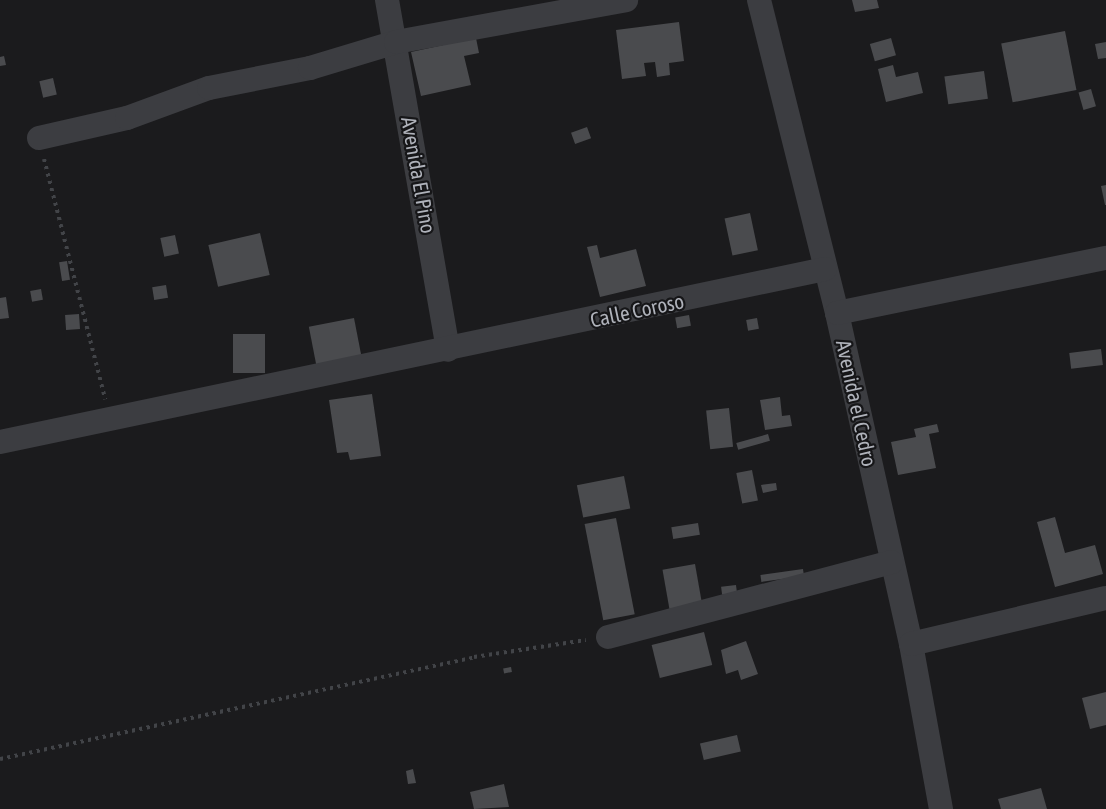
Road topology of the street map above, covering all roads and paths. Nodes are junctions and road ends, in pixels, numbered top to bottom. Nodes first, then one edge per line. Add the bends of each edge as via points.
1 (387, 0) edge
2 (626, 0) edge
3 (759, 0) edge
4 (396, 42) junction
5 (39, 138) joint
6 (1106, 258) edge
7 (825, 269) junction
8 (837, 314) junction
9 (448, 350) junction
10 (110, 418) junction
11 (0, 442) edge
12 (891, 562) junction
13 (1106, 598) edge
14 (608, 637) joint
15 (911, 644) junction
16 (0, 759) edge
17 (941, 809) edge

1 - 4 street, Avenida El Pino
2 - 4 street
3 - 7 street, Avenida el Cedro
4 - 5 street via 310,68 209,88 127,118
4 - 9 street, Avenida El Pino
5 - 10 path
6 - 8 street
7 - 8 street, Avenida el Cedro
7 - 9 street, Calle Coroso
8 - 12 street, Avenida el Cedro
9 - 10 street, Calle Coroso
10 - 11 street, Calle Coroso
12 - 14 street
12 - 15 street, Avenida el Cedro
13 - 15 street
14 - 16 path via 474,657
15 - 17 street, Avenida el Cedro

